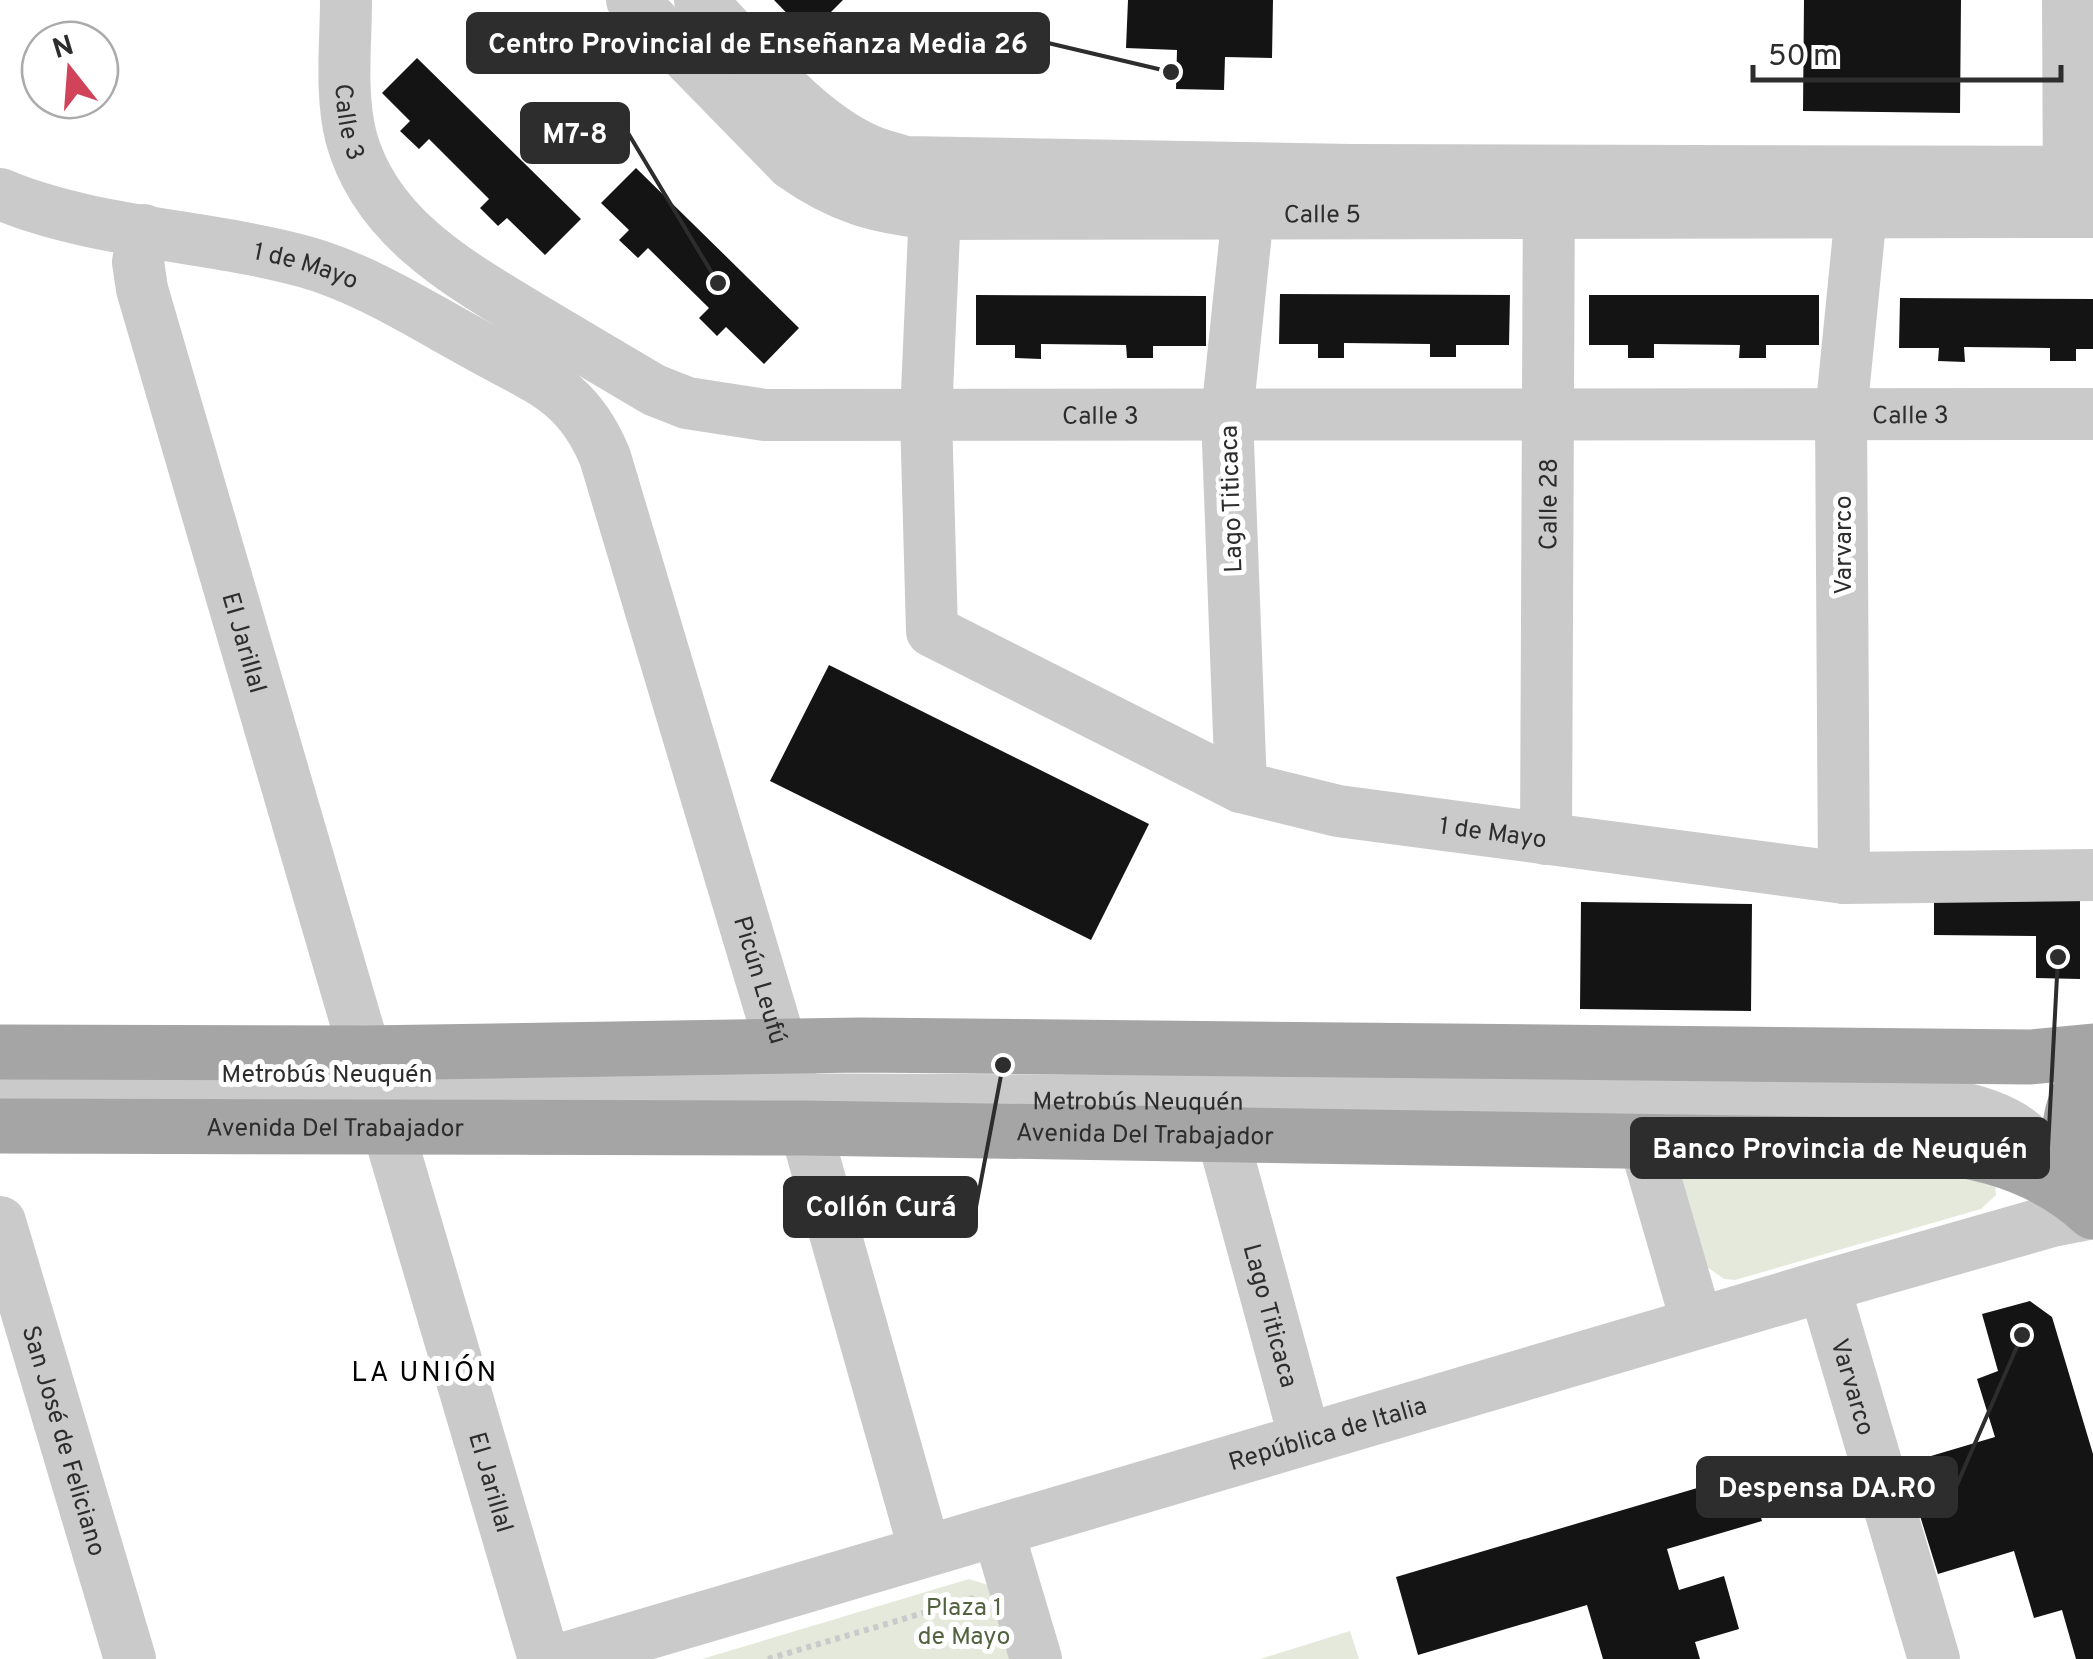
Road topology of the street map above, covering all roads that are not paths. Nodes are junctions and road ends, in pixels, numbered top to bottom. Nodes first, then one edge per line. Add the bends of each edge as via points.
1 (346, 0) edge
2 (632, 0) edge
3 (700, 0) edge
4 (2068, 0) edge
5 (936, 189) junction
6 (1549, 191) junction
7 (2081, 192) edge
8 (0, 194) edge
9 (1248, 213) junction
10 (1861, 213) junction
11 (144, 230) junction
12 (582, 413) joint
13 (1840, 414) junction
14 (2093, 414) edge
15 (926, 415) junction
16 (1227, 415) junction
17 (1548, 415) junction
18 (1242, 786) junction
19 (1546, 838) junction
20 (2093, 875) edge
21 (1844, 878) junction
22 (2093, 1051) edge
23 (0, 1052) edge
24 (366, 1053) junction
25 (1318, 1068) joint
26 (0, 1070) edge
27 (2093, 1072) edge
28 (793, 1088) junction
29 (0, 1097) edge
30 (0, 1126) edge
31 (1622, 1128) junction
32 (388, 1130) junction
33 (1222, 1134) junction
34 (2086, 1206) edge
35 (0, 1222) edge
36 (1824, 1286) junction
37 (1697, 1323) junction
38 (1306, 1440) junction
39 (998, 1531) junction
40 (925, 1552) junction
41 (614, 1652) edge
42 (130, 1659) edge
43 (544, 1659) edge
44 (562, 1659) edge
45 (1036, 1659) edge
46 (1934, 1659) edge

1 - 15 street, Calle 3 via 353,142 379,195 437,259 654,390 688,403 765,415
2 - 5 street, Calle 5 via 818,183 890,210
3 - 5 street, Calle 5 via 836,133 905,162
4 - 7 street
5 - 6 street, Calle 5
5 - 9 street, Calle 5
5 - 15 street
6 - 7 street, Calle 5
6 - 9 street, Calle 5
6 - 10 street, Calle 5
6 - 17 street, Calle 28
7 - 10 street, Calle 5
8 - 11 street, 1 de Mayo
9 - 16 street, Lago Titicaca
10 - 13 street, Varvarco
11 - 12 street, 1 de Mayo via 338,272 550,385
11 - 24 street, El Jarillal via 142,289
12 - 28 street, Picún Leufú via 605,458
13 - 14 street, Calle 3
13 - 17 street, Calle 3
13 - 21 street, Varvarco
15 - 16 street, Calle 3
15 - 18 street, 1 de Mayo via 932,631
16 - 17 street, Calle 3
16 - 18 street, Lago Titicaca
17 - 19 street, Calle 28
18 - 19 street, 1 de Mayo via 1338,811
19 - 21 street, 1 de Mayo
20 - 21 street, 1 de Mayo
22 - 28 main road, Avenida Del Trabajador via 2031,1058
23 - 24 main road, Avenida Del Trabajador
24 - 28 main road, Avenida Del Trabajador
25 - 25 street via 883,1068 877,1062 884,1056 1134,1056
26 - 28 street, Metrobús Neuquén
27 - 34 main road via 2068,1126 2073,1172
28 - 29 street, Metrobús Neuquén
28 - 32 main road, Avenida Del Trabajador
28 - 33 main road, Avenida Del Trabajador
28 - 34 street, Metrobús Neuquén via 1934,1103 1983,1114 2026,1135
28 - 40 street, Picún Leufú
30 - 32 main road, Avenida Del Trabajador
31 - 31 street via 1914,1126 1995,1138 1960,1119 1927,1114
31 - 33 main road, Avenida Del Trabajador
31 - 34 main road, Avenida Del Trabajador via 1965,1150 1998,1159
31 - 37 street
32 - 43 street, El Jarillal
33 - 38 street, Lago Titicaca
34 - 36 street, República de Italia
35 - 42 street, San José de Feliciano
36 - 37 street, República de Italia
36 - 46 street, Varvarco
37 - 38 street, República de Italia
38 - 39 street, República de Italia
39 - 40 street, República de Italia
39 - 45 street
40 - 41 street, República de Italia
41 - 44 street, República de Italia

